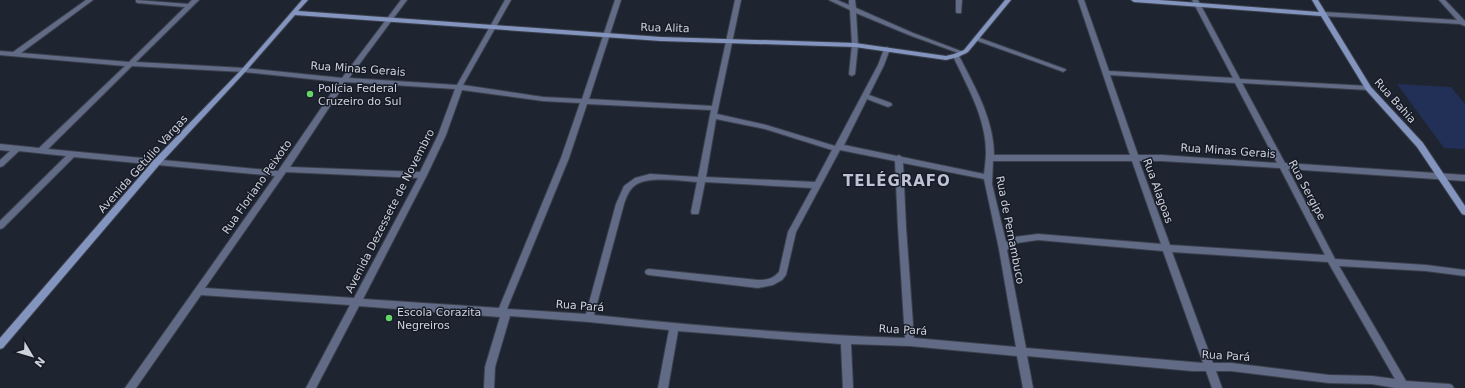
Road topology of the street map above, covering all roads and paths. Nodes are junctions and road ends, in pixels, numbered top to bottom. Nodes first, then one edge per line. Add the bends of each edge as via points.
1 (90, 0) edge
2 (196, 0) edge
3 (305, 0) edge
4 (404, 0) edge
5 (508, 0) edge
6 (618, 0) edge
7 (738, 0) edge
8 (832, 0) edge
9 (852, 0) edge
10 (959, 0) edge
11 (1008, 0) edge
12 (1080, 0) edge
13 (1134, 0) edge
14 (1315, 0) edge
15 (1442, 0) edge
16 (138, 1) edge
17 (1197, 2) edge
18 (189, 6) junction
19 (852, 9) junction
20 (959, 12) dead end
21 (295, 13) junction
22 (1324, 14) junction
23 (390, 19) junction
24 (1464, 23) edge
25 (493, 27) junction
26 (606, 36) junction
27 (977, 39) junction
28 (731, 40) junction
29 (855, 44) junction
30 (887, 49) junction
31 (0, 53) edge
32 (16, 53) junction
33 (960, 55) junction
34 (132, 64) junction
35 (244, 70) junction
36 (1063, 70) dead end
37 (1105, 73) junction
38 (852, 74) dead end
39 (344, 80) junction
40 (1237, 80) junction
41 (459, 87) junction
42 (1368, 88) junction
43 (865, 96) junction
44 (585, 101) junction
45 (888, 104) dead end
46 (714, 108) junction
47 (713, 116) junction
48 (0, 147) edge
49 (838, 148) junction
50 (17, 149) junction
51 (42, 150) junction
52 (72, 154) junction
53 (1134, 157) junction
54 (899, 158) junction
55 (989, 158) junction
56 (156, 162) junction
57 (0, 164) edge
58 (1282, 165) junction
59 (282, 172) junction
60 (423, 175) junction
61 (1441, 176) junction
62 (987, 177) junction
63 (1465, 178) edge
64 (703, 179) junction
65 (818, 185) junction
66 (695, 212) dead end
67 (1465, 212) edge
68 (0, 226) edge
69 (1003, 248) junction
70 (1167, 248) junction
71 (1332, 261) junction
72 (649, 272) dead end
73 (1465, 273) edge
74 (199, 291) junction
75 (355, 302) junction
76 (504, 313) junction
77 (589, 318) junction
78 (674, 327) junction
79 (846, 340) junction
80 (910, 342) junction
81 (0, 345) edge
82 (1022, 352) junction
83 (1209, 367) junction
84 (1404, 387) edge
85 (130, 388) edge
86 (311, 388) edge
87 (489, 388) edge
88 (663, 388) edge
89 (848, 388) edge
90 (1028, 388) edge
91 (1217, 388) edge
92 (1450, 388) edge

1 - 32 street
2 - 18 street
3 - 21 street, Avenida Getúlio Vargas
4 - 23 street, Rua Floriano Peixoto
5 - 25 street, Avenida Dezessete de Novembro
6 - 26 street
7 - 28 street
8 - 19 street
9 - 19 street
10 - 20 street
11 - 27 street
12 - 37 street, Rua Alagoas
13 - 17 street
14 - 22 street, Rua Bahia
15 - 24 street
16 - 18 street
17 - 22 street
17 - 40 street, Rua Sergipe
18 - 34 street
19 - 29 street
19 - 33 street
21 - 23 street, Rua Alita
21 - 35 street, Avenida Getúlio Vargas
22 - 24 street
22 - 42 street, Rua Bahia
23 - 25 street, Rua Alita
23 - 39 street, Rua Floriano Peixoto
25 - 26 street, Rua Alita
25 - 41 street, Avenida Dezessete de Novembro
26 - 28 street, Rua Alita
26 - 44 street
27 - 33 street
27 - 36 street
28 - 29 street, Rua Alita
28 - 46 street
29 - 30 street, Rua Alita
29 - 38 street
30 - 33 street, Rua Alita via 933,57
30 - 43 street
31 - 32 street, Rua Minas Gerais
32 - 34 street, Rua Minas Gerais
33 - 55 street, Rua de Pernambuco via 981,113 990,150
34 - 35 street, Rua Minas Gerais
34 - 51 street
35 - 39 street, Rua Minas Gerais
35 - 56 street, Avenida Getúlio Vargas
37 - 40 street
37 - 53 street, Rua Alagoas
39 - 41 street, Rua Minas Gerais
39 - 59 street, Rua Floriano Peixoto
40 - 42 street
40 - 58 street, Rua Sergipe
41 - 44 street, Rua Minas Gerais via 543,99
41 - 60 street, Avenida Dezessete de Novembro via 442,135
42 - 61 street, Rua Bahia via 1420,145
43 - 45 street
43 - 49 street
44 - 46 street, Rua Minas Gerais
44 - 76 street
46 - 47 street
47 - 49 street via 766,127
47 - 64 street
48 - 50 street
49 - 54 street
49 - 65 street
50 - 51 street
50 - 57 street
51 - 52 street
52 - 56 street
52 - 68 street
53 - 55 street, Rua Minas Gerais
53 - 58 street, Rua Minas Gerais
53 - 70 street, Rua Alagoas
54 - 62 street
54 - 80 street via 899,198
55 - 62 street, Rua de Pernambuco
56 - 59 street
56 - 81 street, Avenida Getúlio Vargas
58 - 61 street, Rua Minas Gerais
58 - 71 street, Rua Sergipe
59 - 60 street
59 - 74 street, Rua Floriano Peixoto
60 - 75 street, Avenida Dezessete de Novembro
61 - 63 street, Rua Minas Gerais
61 - 67 street, Rua Bahia
62 - 69 street, Rua de Pernambuco
64 - 65 street
64 - 66 street
64 - 77 street via 650,177 633,182 626,190
65 - 72 street via 792,232 783,273 770,283
69 - 70 street via 1015,240 1038,237
69 - 82 street, Rua de Pernambuco
70 - 71 street
70 - 83 street, Rua Alagoas
71 - 73 street
71 - 84 street, Rua Sergipe
74 - 75 street, Rua Pará
74 - 85 street, Rua Floriano Peixoto
75 - 76 street, Rua Pará
75 - 86 street, Avenida Dezessete de Novembro
76 - 77 street, Rua Pará
76 - 87 street via 490,366
77 - 78 street, Rua Pará
78 - 79 street, Rua Pará
78 - 88 street
79 - 80 street, Rua Pará
79 - 89 street
80 - 82 street, Rua Pará
82 - 83 street, Rua Pará
82 - 90 street, Rua de Pernambuco
83 - 84 street, Rua Pará via 1231,367 1329,379 1372,380
83 - 91 street, Rua Alagoas
84 - 92 street, Rua Pará

